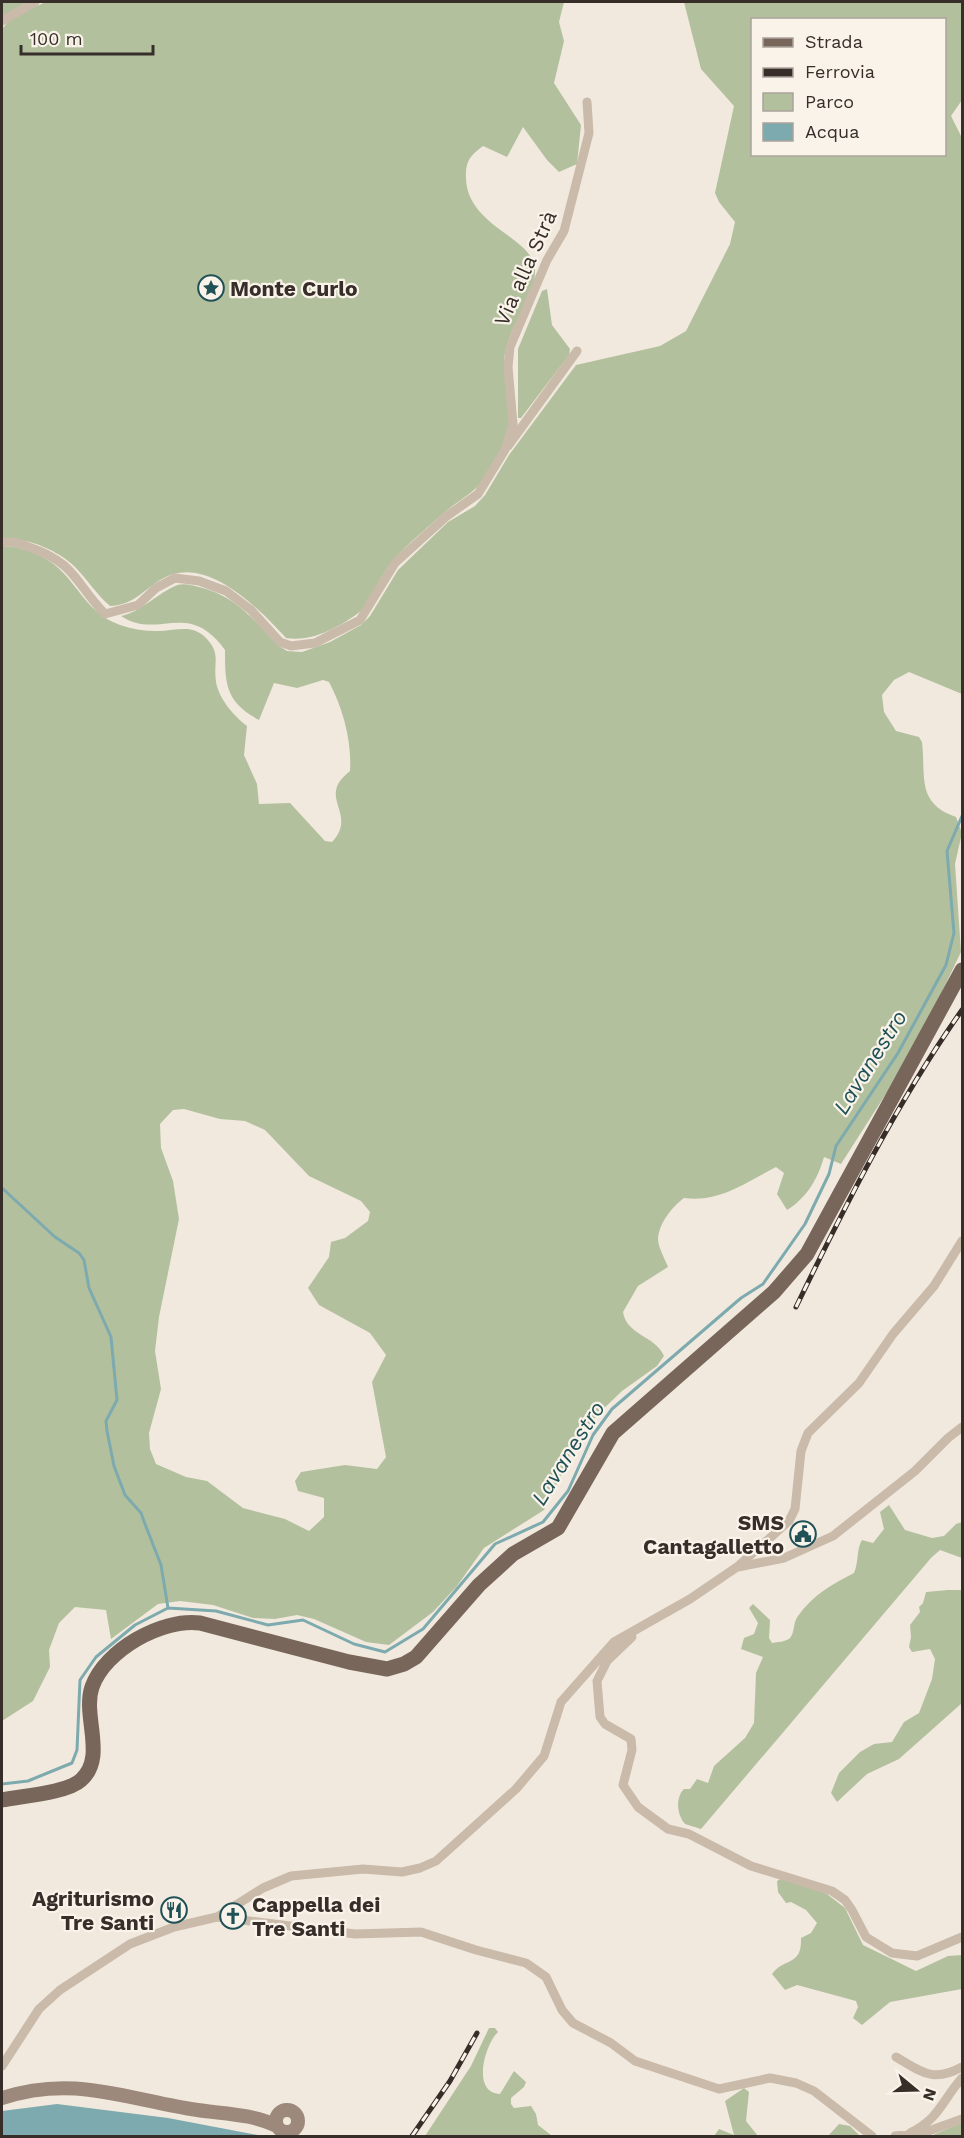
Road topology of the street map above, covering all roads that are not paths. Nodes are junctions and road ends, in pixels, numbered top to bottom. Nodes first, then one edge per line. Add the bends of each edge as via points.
1 (35, 2) edge
2 (2, 21) edge
3 (587, 102) dead end
4 (577, 351) dead end
5 (505, 450) junction
6 (2, 543) edge
7 (963, 970) edge
8 (963, 1241) edge
9 (963, 1428) edge
10 (737, 1567) junction
11 (634, 1629) junction
12 (2, 1800) edge
13 (217, 1917) junction
14 (963, 1937) edge
15 (896, 2057) dead end
16 (2, 2066) edge
17 (963, 2067) edge
18 (963, 2078) edge
19 (2, 2098) edge
20 (963, 2119) edge
21 (277, 2120) junction
22 (910, 2133) junction
23 (293, 2134) edge
24 (872, 2136) edge
25 (895, 2136) edge

1 - 2 street
3 - 5 street, Via alla Strà via 589,134 570,213 510,347 513,424
4 - 5 street, Via alla Strà
5 - 6 street, Via alla Strà via 478,494 395,563 360,620 329,637 301,646 280,642 251,610 226,591 186,578 172,579 138,604 105,614 61,561 14,542
7 - 12 main road via 807,1254 774,1292 613,1433 558,1528 513,1554 479,1585 416,1657 387,1669 200,1623 186,1621 160,1626 119,1653 92,1687 93,1756 83,1779 70,1786
8 - 10 street via 934,1286 893,1334 859,1383 808,1433 801,1451 792,1516
9 - 10 street via 832,1536 783,1558
10 - 11 street via 690,1599
11 - 13 street via 614,1642 561,1702 544,1756 516,1789 436,1861 402,1872 363,1869 291,1876 263,1888
11 - 14 street via 632,1637 601,1670 597,1681 600,1717 631,1739 623,1785 638,1807 668,1829 689,1834 751,1866 832,1891 849,1905 866,1937 892,1953 917,1956
13 - 16 street via 130,1944 60,1990 39,2009
13 - 24 street via 355,1934 422,1932 526,1963 546,1977 573,2023 635,2061 719,2089 770,2078 796,2083 814,2091
15 - 17 street via 933,2076
18 - 22 street via 937,2115
19 - 21 main road via 47,2088 91,2088 190,2109
20 - 22 street via 923,2133
21 - 23 main road via 281,2131
21 - 23 main road via 288,2109 294,2112 298,2123
22 - 25 street

